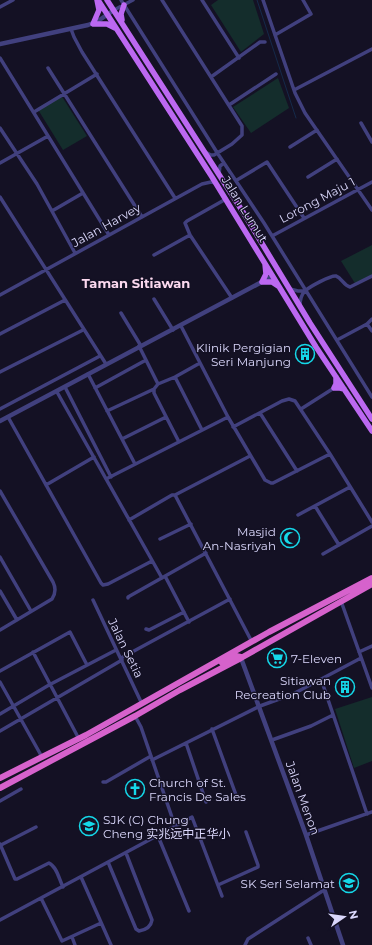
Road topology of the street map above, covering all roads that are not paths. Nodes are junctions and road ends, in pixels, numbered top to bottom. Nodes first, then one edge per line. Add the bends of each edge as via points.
1 (14, 0) edge
2 (98, 0) edge
3 (107, 0) edge
4 (133, 0) edge
5 (162, 0) edge
6 (202, 0) edge
7 (263, 0) edge
8 (303, 0) edge
9 (5, 2) edge
10 (122, 2) edge
11 (0, 8) edge
12 (114, 10) junction
13 (107, 14) junction
14 (123, 22) junction
15 (93, 24) junction
16 (71, 29) junction
17 (117, 29) junction
18 (275, 36) junction
19 (265, 42) dead end
20 (0, 44) edge
21 (372, 49) edge
22 (0, 58) edge
23 (239, 58) junction
24 (48, 68) dead end
25 (97, 74) junction
26 (276, 74) dead end
27 (211, 78) junction
28 (294, 90) junction
29 (64, 94) junction
30 (229, 105) junction
31 (34, 112) junction
32 (361, 123) dead end
33 (0, 128) edge
34 (317, 130) junction
35 (48, 136) junction
36 (372, 142) edge
37 (290, 147) dead end
38 (205, 152) junction
39 (17, 154) junction
40 (218, 154) junction
41 (337, 159) junction
42 (0, 163) edge
43 (224, 163) junction
44 (209, 172) junction
45 (219, 175) junction
46 (308, 177) dead end
47 (237, 180) junction
48 (372, 182) edge
49 (202, 184) junction
50 (216, 184) junction
51 (358, 190) junction
52 (83, 193) junction
53 (0, 197) edge
54 (175, 198) junction
55 (226, 199) junction
56 (372, 210) edge
57 (52, 211) junction
58 (142, 217) junction
59 (304, 218) junction
60 (109, 235) junction
61 (190, 235) junction
62 (272, 236) junction
63 (76, 253) junction
64 (154, 255) dead end
65 (264, 259) junction
66 (273, 261) junction
67 (47, 269) junction
68 (273, 276) junction
69 (372, 276) edge
70 (262, 282) junction
71 (287, 285) junction
72 (280, 287) junction
73 (305, 291) junction
74 (0, 295) edge
75 (154, 298) dead end
76 (232, 298) junction
77 (65, 300) junction
78 (300, 307) junction
79 (121, 313) dead end
80 (372, 319) edge
81 (310, 324) junction
82 (368, 324) junction
83 (181, 326) junction
84 (84, 330) junction
85 (174, 330) junction
86 (372, 331) edge
87 (0, 334) edge
88 (311, 338) junction
89 (337, 340) junction
90 (324, 344) junction
91 (140, 346) junction
92 (100, 356) junction
93 (323, 357) junction
94 (146, 360) junction
95 (200, 363) junction
96 (106, 364) junction
97 (0, 367) edge
98 (1, 372) edge
99 (88, 374) junction
100 (175, 377) junction
101 (336, 377) junction
102 (158, 384) junction
103 (65, 387) junction
104 (95, 388) junction
105 (334, 388) junction
106 (154, 389) junction
107 (345, 390) junction
108 (56, 392) junction
109 (372, 397) edge
110 (0, 409) edge
111 (301, 409) junction
112 (107, 411) junction
113 (260, 413) junction
114 (8, 417) junction
115 (166, 417) junction
116 (228, 417) junction
117 (372, 419) edge
118 (0, 421) edge
119 (233, 427) junction
120 (202, 430) junction
121 (372, 431) edge
122 (122, 439) junction
123 (179, 442) junction
124 (330, 454) junction
125 (250, 456) junction
126 (94, 457) junction
127 (135, 464) junction
128 (297, 471) junction
129 (111, 477) junction
130 (106, 479) junction
131 (46, 485) junction
132 (350, 487) junction
133 (0, 491) edge
134 (175, 495) junction
135 (315, 506) junction
136 (298, 515) dead end
137 (129, 520) junction
138 (372, 522) edge
139 (190, 524) junction
140 (372, 526) edge
141 (160, 539) dead end
142 (339, 545) junction
143 (206, 553) junction
144 (323, 554) dead end
145 (0, 557) edge
146 (152, 561) junction
147 (163, 577) junction
148 (372, 578) edge
149 (372, 584) edge
150 (0, 591) edge
151 (128, 598) dead end
152 (230, 599) junction
153 (93, 600) dead end
154 (341, 601) junction
155 (31, 612) junction
156 (184, 612) junction
157 (17, 620) junction
158 (305, 621) junction
159 (189, 622) junction
160 (146, 629) dead end
161 (0, 630) edge
162 (252, 642) junction
163 (372, 646) edge
164 (116, 650) junction
165 (33, 652) junction
166 (359, 652) junction
167 (242, 658) junction
168 (361, 658) junction
169 (121, 659) junction
170 (87, 665) junction
171 (202, 670) junction
172 (0, 671) edge
173 (321, 679) junction
174 (0, 682) edge
175 (49, 685) junction
176 (372, 688) edge
177 (180, 690) junction
178 (57, 699) junction
179 (142, 704) junction
180 (260, 706) junction
181 (13, 707) junction
182 (0, 714) edge
183 (333, 715) junction
184 (135, 716) junction
185 (21, 720) junction
186 (212, 729) junction
187 (0, 731) edge
188 (86, 735) junction
189 (272, 740) junction
190 (81, 741) junction
191 (186, 743) junction
192 (42, 757) junction
193 (151, 758) junction
194 (33, 771) junction
195 (0, 780) edge
196 (103, 782) dead end
197 (0, 788) edge
198 (22, 790) dead end
199 (236, 795) dead end
200 (0, 801) edge
201 (206, 802) dead end
202 (372, 812) edge
203 (367, 814) junction
204 (175, 826) junction
205 (36, 827) dead end
206 (246, 832) dead end
207 (306, 835) junction
208 (158, 836) junction
209 (0, 845) edge
210 (126, 853) junction
211 (108, 862) junction
212 (81, 877) junction
213 (218, 885) junction
214 (63, 887) junction
215 (324, 890) junction
216 (222, 896) dead end
217 (41, 898) junction
218 (189, 911) dead end
219 (0, 920) edge
220 (101, 923) junction
221 (72, 937) junction
222 (308, 938) dead end
223 (76, 945) edge
224 (111, 945) edge
225 (244, 945) edge
226 (311, 945) edge
227 (343, 945) edge

1 - 9 street
2 - 13 main road, Jalan Lumut
2 - 15 main road via 98,10
3 - 12 main road, Jalan Lumut
4 - 10 street
5 - 27 street
6 - 23 street
7 - 18 street
8 - 18 street via 311,14
9 - 11 street
10 - 12 street
10 - 14 main road
10 - 40 street
12 - 13 street
12 - 14 main road, Jalan Lumut
13 - 15 street
13 - 17 main road, Jalan Lumut
14 - 38 main road, Jalan Lumut
15 - 16 street
15 - 17 main road via 107,24
16 - 20 street
16 - 25 street
17 - 44 main road, Jalan Lumut
18 - 28 street
19 - 23 street via 260,42
21 - 28 street
22 - 31 street
23 - 27 street
24 - 29 street
25 - 29 street
25 - 54 street
26 - 30 street
27 - 30 street
28 - 34 street
29 - 31 street
29 - 58 street
30 - 40 street via 242,126 242,135
31 - 35 street
32 - 36 street
33 - 39 street
34 - 37 street
34 - 41 street
35 - 39 street
35 - 52 street
38 - 40 street via 211,155
38 - 45 main road, Jalan Lumut
39 - 42 street
39 - 57 street
40 - 43 street
41 - 46 street
41 - 51 street
43 - 45 street via 220,166
43 - 47 street
44 - 49 street
44 - 50 main road, Jalan Lumut
45 - 66 main road, Jalan Lumut
47 - 59 street via 267,162
47 - 62 street
48 - 51 street, Lorong Maju 1
49 - 50 street
49 - 54 street, Jalan Harvey
50 - 55 main road, Jalan Lumut
51 - 56 street
51 - 59 street, Lorong Maju 1
52 - 57 street
52 - 60 street
53 - 67 street
54 - 58 street, Jalan Harvey
55 - 61 street via 186,221
55 - 65 main road, Jalan Lumut
57 - 63 street
58 - 60 street, Jalan Harvey
59 - 62 street, Lorong Maju 1
60 - 63 street, Jalan Harvey
61 - 64 street
61 - 76 street
62 - 73 street
63 - 67 street, Jalan Harvey
65 - 68 main road, Jalan Lumut
65 - 70 main road via 266,271
66 - 68 main road
66 - 71 main road, Jalan Lumut
67 - 74 street, Jalan Harvey
67 - 77 street
68 - 70 street
68 - 71 main road via 280,278
68 - 72 main road, Jalan Lumut
69 - 73 street via 350,287 334,276
70 - 72 main road via 272,282
70 - 76 street
71 - 73 street via 298,292
71 - 78 main road, Jalan Lumut
72 - 88 main road, Jalan Lumut
73 - 78 street
73 - 89 street
75 - 85 street
76 - 83 street
77 - 84 street
77 - 87 street
78 - 81 main road, Jalan Lumut
79 - 91 street
80 - 82 street
81 - 88 main road via 314,332
81 - 90 main road, Jalan Lumut
82 - 86 street
82 - 89 street
83 - 85 street
83 - 95 street
84 - 92 street
84 - 98 street
85 - 91 street
88 - 93 main road, Jalan Lumut
89 - 109 street
90 - 93 main road via 321,346
90 - 117 main road, Jalan Lumut
91 - 94 street
91 - 96 street
92 - 96 street
92 - 110 street
93 - 101 main road, Jalan Lumut
94 - 102 street
94 - 104 street
95 - 100 street
95 - 116 street
96 - 99 street
97 - 98 street
99 - 103 street
99 - 104 street
100 - 102 street
100 - 120 street
101 - 105 main road
101 - 107 main road, Jalan Lumut
102 - 106 street
103 - 108 street
103 - 129 street
104 - 112 street
105 - 107 main road
105 - 111 street
106 - 112 street
106 - 115 street
107 - 121 main road, Jalan Lumut
108 - 114 street
108 - 126 street
111 - 113 street via 295,401 289,399
111 - 124 street
112 - 122 street
113 - 119 street
113 - 128 street
114 - 118 street
114 - 131 street
115 - 122 street
115 - 123 street
116 - 119 street
116 - 120 street
119 - 125 street
120 - 123 street
122 - 127 street
123 - 127 street
124 - 128 street
124 - 132 street
125 - 128 street via 265,480 271,483
125 - 134 street
126 - 130 street
126 - 131 street
127 - 129 street
129 - 130 street
130 - 137 street
131 - 146 street via 101,583 108,584
132 - 135 street
132 - 138 street
133 - 155 street via 55,587 55,595
134 - 137 street
134 - 139 street
135 - 136 street
135 - 142 street
137 - 146 street
139 - 141 street
139 - 143 street
140 - 142 street
142 - 144 street
143 - 147 street
143 - 152 street
145 - 155 street
146 - 147 street
147 - 151 street
147 - 156 street
148 - 162 highway
149 - 154 highway
150 - 157 street
152 - 159 street
152 - 162 street
153 - 164 street, Jalan Setia
154 - 158 highway
154 - 166 street
155 - 157 street
156 - 159 street
156 - 160 street via 149,630
157 - 161 street
158 - 162 highway via 259,643
158 - 167 highway
159 - 169 street
162 - 171 highway
163 - 166 street
164 - 169 street, Jalan Setia
164 - 170 street
165 - 170 street via 70,632
165 - 172 street
165 - 175 street
166 - 168 street
167 - 171 highway via 236,656 213,668
167 - 177 highway
167 - 180 street, Jalan Menon
168 - 173 street
168 - 176 street
169 - 178 street
169 - 179 street, Jalan Setia
170 - 175 street
171 - 179 highway
173 - 180 street via 293,694
173 - 183 street
174 - 181 street
175 - 178 street
175 - 181 street
177 - 179 highway via 169,693 147,706
177 - 184 highway
178 - 185 street
178 - 190 street
179 - 188 highway
180 - 186 street
180 - 189 street, Jalan Menon
181 - 182 street
181 - 185 street
183 - 189 street via 312,726
183 - 203 street
184 - 188 highway via 130,714
184 - 190 highway
184 - 193 street
185 - 187 street
185 - 192 street
186 - 191 street
186 - 199 street
188 - 190 highway
189 - 207 street, Jalan Menon
190 - 192 highway via 48,759
190 - 194 highway
191 - 193 street
191 - 201 street
192 - 195 highway
193 - 196 street
193 - 204 street
194 - 195 highway via 26,768
194 - 197 highway
198 - 200 street
202 - 203 street
203 - 207 street
204 - 208 street
204 - 213 street via 192,817
205 - 209 street
206 - 213 street via 258,867
207 - 215 street, Jalan Menon
208 - 210 street
208 - 218 street
209 - 214 street via 15,879 49,863 52,864
210 - 211 street
210 - 211 street via 152,920 150,926 144,930 136,929
211 - 212 street
212 - 214 street
212 - 220 street
213 - 216 street
214 - 217 street
215 - 225 street via 248,939
215 - 227 street, Jalan Menon
217 - 219 street
217 - 221 street via 60,940
220 - 221 street
220 - 224 street
221 - 223 street
222 - 226 street

